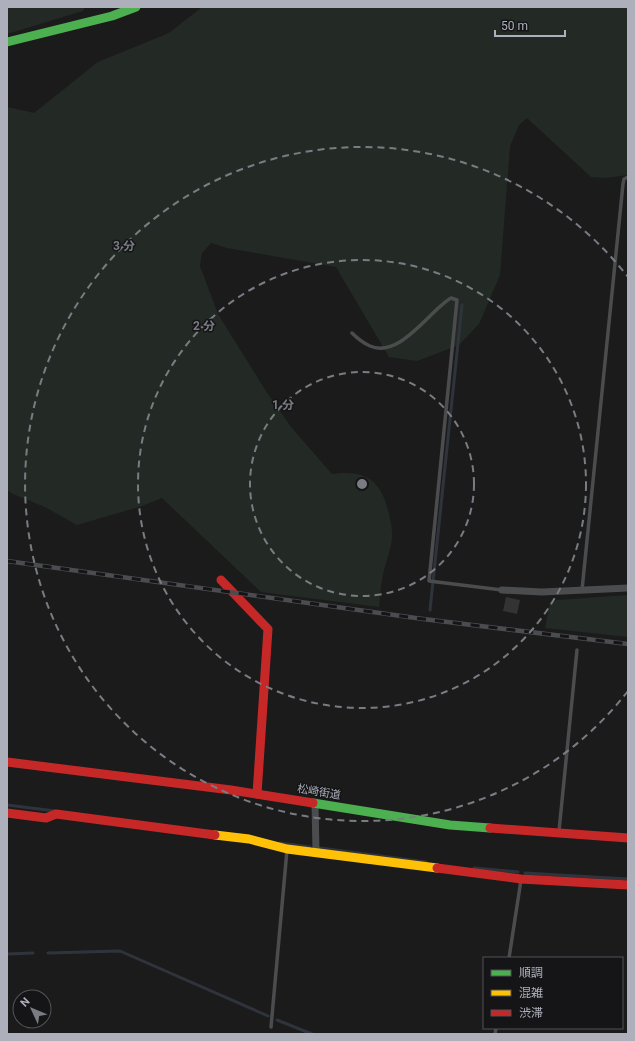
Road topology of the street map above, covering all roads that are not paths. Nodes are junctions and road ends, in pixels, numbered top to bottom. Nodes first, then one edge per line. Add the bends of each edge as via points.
1 (136, 7) edge
2 (7, 42) edge
3 (628, 177) edge
4 (352, 333) dead end
5 (221, 580) dead end
6 (628, 588) edge
7 (502, 590) joint
8 (582, 590) junction
9 (577, 650) dead end
10 (7, 762) edge
11 (257, 794) junction
12 (315, 804) junction
13 (7, 813) edge
14 (558, 834) junction
15 (628, 838) edge
16 (287, 849) junction
17 (316, 852) junction
18 (522, 879) junction
19 (628, 886) edge
20 (509, 957) edge
21 (272, 1027) dead end

1 - 2 street via 112,16
3 - 8 lane via 624,179 623,184
4 - 7 lane via 371,346 390,346 420,327 445,302 452,298 457,300 429,581
5 - 11 street via 268,629
6 - 8 street
7 - 8 street
9 - 14 lane
10 - 11 street, 松崎街道
11 - 12 street, 松崎街道
12 - 14 street, 松崎街道 via 450,825
12 - 17 street
13 - 16 street via 46,818 56,814 249,839
14 - 15 street, 松崎街道
16 - 17 street
16 - 21 lane
17 - 18 street
18 - 19 street
18 - 20 lane

